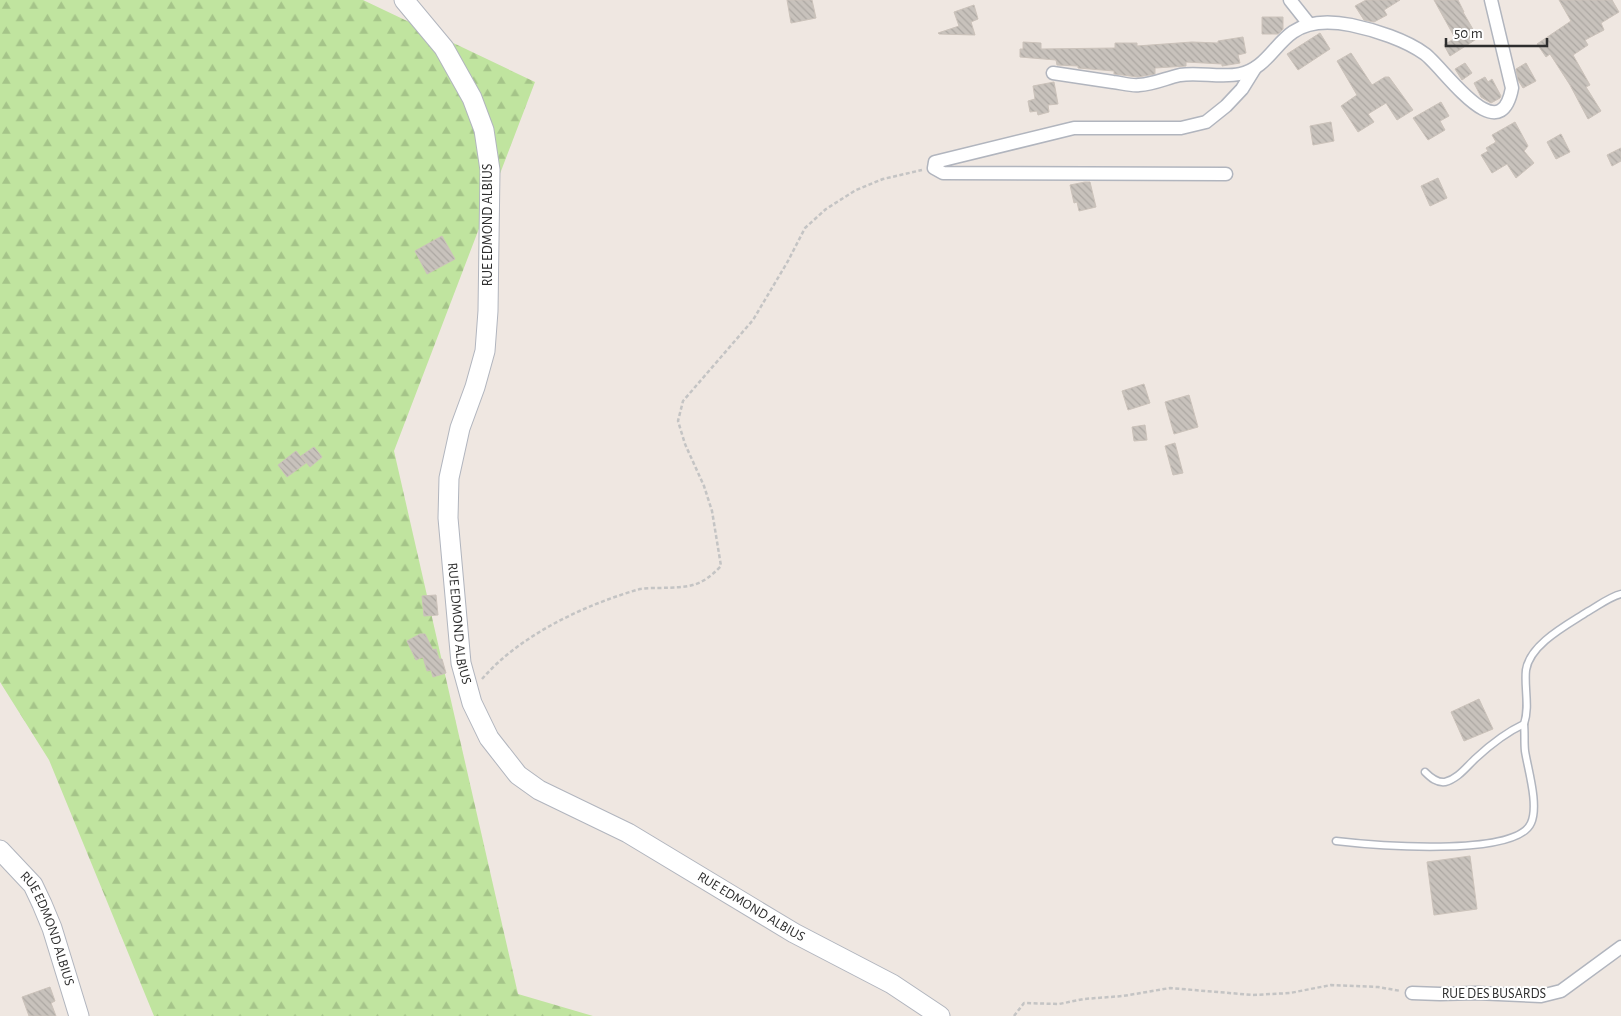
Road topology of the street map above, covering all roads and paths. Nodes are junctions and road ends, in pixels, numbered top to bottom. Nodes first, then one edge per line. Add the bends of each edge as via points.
1 (404, 0) edge
2 (1290, 0) edge
3 (1491, 0) edge
4 (1309, 24) junction
5 (1255, 68) junction
6 (1053, 74) dead end
7 (935, 165) junction
8 (1226, 174) dead end
9 (1621, 594) edge
10 (480, 680) dead end
11 (1524, 724) junction
12 (1425, 772) dead end
13 (1336, 841) dead end
14 (0, 850) edge
15 (1621, 947) edge
16 (1412, 993) joint
17 (79, 1016) edge
18 (940, 1016) edge
19 (1014, 1016) edge

1 - 18 main road, RUE EDMOND ALBIUS via 444,48 472,98 484,130 490,170 485,351 460,428 449,478 448,518 462,663 472,703 489,738 518,775 538,790 628,833 794,933 892,984
2 - 4 street
3 - 4 street via 1512,88 1509,102 1499,110 1486,112 1425,54 1391,36 1352,25 1321,21
4 - 5 street via 1292,32 1267,60
5 - 6 street via 1241,74 1180,75 1137,85
5 - 7 street via 1242,89 1206,122 1181,128 1074,128
7 - 8 street via 943,173
7 - 10 path via 883,179 826,208 805,228 753,320 683,402 678,422 707,495 722,566 710,578 694,586 642,589 570,616 534,635
9 - 11 lane via 1609,598 1540,645 1526,668 1528,706
11 - 12 lane via 1454,778 1438,782
11 - 13 lane via 1533,816 1531,824 1521,835 1494,842 1436,847
14 - 17 main road, RUE EDMOND ALBIUS via 32,885 42,904
15 - 16 street, RUE DES BUSARDS via 1561,991 1551,994
16 - 19 path via 1378,987 1332,985 1290,993 1253,995 1170,988 1059,1004 1024,1003

